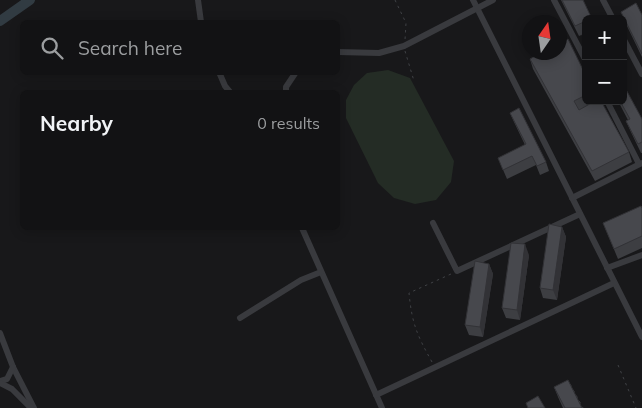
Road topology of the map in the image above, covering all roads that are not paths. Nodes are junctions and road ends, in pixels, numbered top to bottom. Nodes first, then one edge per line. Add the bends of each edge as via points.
1 (198, 0) edge
2 (473, 0) edge
3 (493, 0) edge
4 (554, 0) edge
5 (603, 0) edge
6 (477, 8) junction
7 (611, 15) edge
8 (201, 20) edge
9 (627, 46) edge
10 (340, 52) edge
11 (585, 60) edge
12 (642, 74) edge
13 (221, 75) edge
14 (294, 75) edge
15 (229, 90) edge
16 (286, 90) edge
17 (609, 105) edge
18 (641, 164) edge
19 (572, 198) junction
20 (580, 214) junction
21 (433, 223) dead end
22 (303, 230) edge
23 (642, 255) edge
24 (607, 268) junction
25 (322, 272) junction
26 (614, 283) junction
27 (240, 318) dead end
28 (0, 333) edge
29 (642, 337) edge
30 (13, 367) junction
31 (0, 382) edge
32 (376, 395) junction
33 (32, 408) edge
34 (382, 408) edge

1 - 8 street
2 - 6 street
3 - 6 street
4 - 11 street
5 - 7 street
6 - 10 street via 404,46 380,53
6 - 19 street
9 - 12 street
13 - 15 street
14 - 16 street
17 - 18 street
18 - 19 street
19 - 20 street
20 - 21 street via 457,271
20 - 24 street
22 - 25 street
23 - 24 street
24 - 26 street
25 - 27 street via 301,280
25 - 32 street
26 - 29 street
26 - 32 street
28 - 30 street
30 - 31 street via 7,379
30 - 33 street
31 - 33 street
32 - 34 street

